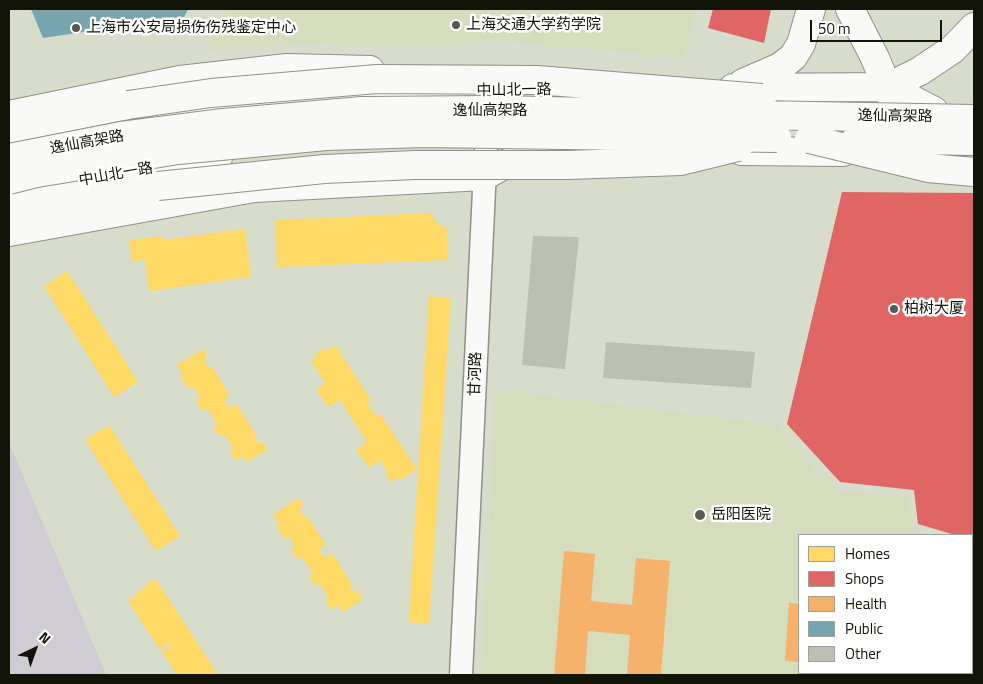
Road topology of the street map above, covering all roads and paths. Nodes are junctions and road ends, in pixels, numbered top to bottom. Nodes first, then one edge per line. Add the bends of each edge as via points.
1 (811, 9) edge
2 (850, 9) edge
3 (974, 27) edge
4 (974, 33) edge
5 (953, 49) junction
6 (481, 82) junction
7 (888, 87) junction
8 (728, 88) junction
9 (9, 115) edge
10 (958, 115) edge
11 (9, 129) edge
12 (906, 130) junction
13 (777, 138) junction
14 (809, 139) junction
15 (974, 141) edge
16 (9, 146) edge
17 (486, 148) junction
18 (535, 148) junction
19 (928, 150) junction
20 (882, 151) junction
21 (974, 152) edge
22 (9, 158) edge
23 (974, 172) edge
24 (484, 176) junction
25 (9, 180) edge
26 (9, 192) edge
27 (9, 214) edge
28 (9, 232) edge
29 (461, 675) edge

1 - 8 main road via 801,44 792,57 754,80
2 - 7 main road
3 - 5 main road, 中山北一路
4 - 5 main road, 中山北一路
5 - 7 main road, 中山北一路
6 - 8 main road, 中山北一路 via 538,90
6 - 9 main road via 287,68 180,80
6 - 16 main road, 中山北一路 via 238,106 62,134
6 - 17 street, 甘河路
7 - 8 main road, 中山北一路
7 - 10 main road
7 - 12 main road
10 - 11 main road, bridge via 537,80 377,79 211,93 128,105
10 - 12 main road
10 - 22 main road, 逸仙高架路, bridge via 362,111 121,136
12 - 19 main road
12 - 20 main road
13 - 14 main road, 逸仙高架路
13 - 25 main road, 逸仙高架路, bridge via 425,133 326,136 178,150
13 - 27 main road, bridge via 682,161 333,168 158,186
14 - 15 main road, 逸仙高架路, bridge
14 - 23 main road, bridge via 928,168
17 - 18 main road, 中山北一路
17 - 24 street, 甘河路
17 - 26 main road, 中山北一路 via 358,146 206,159
18 - 20 main road, 中山北一路
18 - 24 main road
19 - 20 main road, 中山北一路
19 - 21 main road, 中山北一路
24 - 28 main road via 254,188
24 - 29 street, 甘河路

